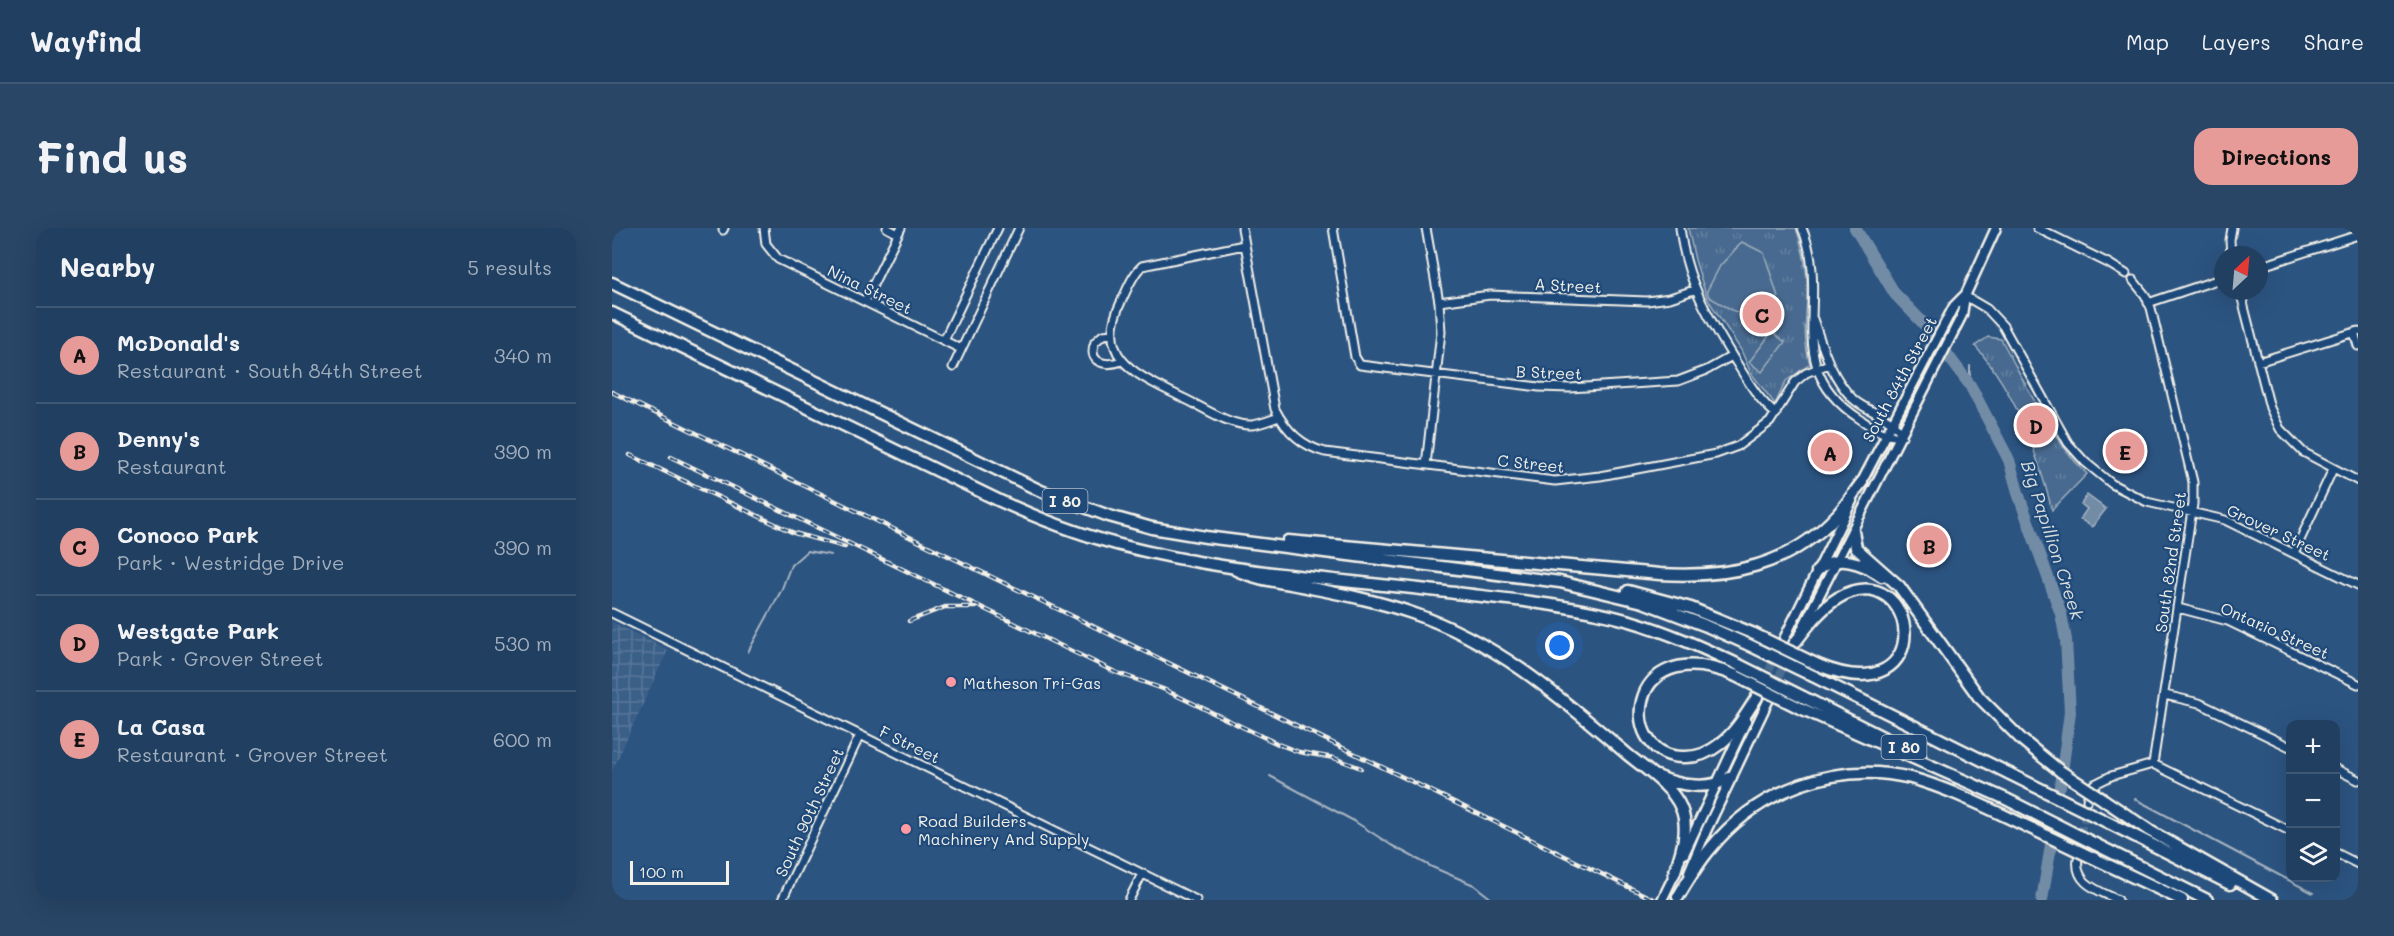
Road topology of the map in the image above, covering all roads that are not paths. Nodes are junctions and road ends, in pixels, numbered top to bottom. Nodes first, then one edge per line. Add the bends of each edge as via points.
1 (764, 228) edge
2 (886, 228) edge
3 (998, 228) edge
4 (1019, 228) edge
5 (1242, 228) edge
6 (1333, 228) edge
7 (1426, 228) edge
8 (1680, 228) edge
9 (1802, 228) edge
10 (1996, 228) edge
11 (2037, 228) edge
12 (2232, 228) edge
13 (900, 231) edge
14 (2358, 236) edge
15 (1244, 245) junction
16 (2230, 246) edge
17 (2268, 264) edge
18 (2126, 274) dead end
19 (2133, 280) dead end
20 (2214, 282) edge
21 (612, 283) edge
22 (1695, 290) junction
23 (1965, 296) junction
24 (2242, 300) edge
25 (865, 301) junction
26 (1439, 302) junction
27 (2148, 303) junction
28 (612, 313) edge
29 (1813, 320) junction
30 (2356, 332) edge
31 (1112, 334) junction
32 (944, 340) junction
33 (2358, 346) edge
34 (961, 349) junction
35 (1732, 356) junction
36 (1122, 361) junction
37 (2258, 363) junction
38 (1829, 364) junction
39 (953, 367) dead end
40 (1816, 368) junction
41 (1437, 375) junction
42 (1776, 414) junction
43 (1279, 417) junction
44 (1893, 423) junction
45 (1887, 435) junction
46 (1902, 436) junction
47 (1426, 465) junction
48 (2333, 469) junction
49 (2358, 481) edge
50 (1862, 482) junction
51 (2191, 513) junction
52 (1168, 531) junction
53 (1853, 531) junction
54 (2294, 553) junction
55 (1838, 561) junction
56 (1224, 565) junction
57 (1818, 571) junction
58 (1560, 582) junction
59 (2358, 585) edge
60 (1907, 597) junction
61 (2178, 608) junction
62 (612, 613) edge
63 (1790, 644) junction
64 (1736, 670) junction
65 (2358, 684) edge
66 (1758, 695) joint
67 (2165, 696) junction
68 (1769, 699) tunnel mouth
69 (860, 735) junction
70 (2286, 745) edge
71 (1639, 764) junction
72 (2153, 764) junction
73 (2340, 771) edge
74 (1731, 777) junction
75 (2358, 780) edge
76 (1716, 784) junction
77 (2093, 785) dead end
78 (2286, 829) edge
79 (2340, 855) edge
80 (2077, 859) tunnel mouth
81 (2358, 864) edge
82 (1142, 874) junction
83 (1674, 874) junction
84 (1677, 898) edge
85 (782, 900) edge
86 (1130, 900) edge
87 (1196, 900) edge
88 (1662, 900) edge
89 (2118, 900) edge
90 (2182, 900) edge
91 (2207, 900) edge
92 (2263, 900) edge
93 (2272, 900) edge

1 - 25 street, Nina Street via 769,251 778,259
2 - 13 street
3 - 32 street
4 - 34 street
5 - 15 street
6 - 41 street, B Street via 1355,357 1360,365
7 - 26 street
8 - 22 street
9 - 29 street via 1813,271
10 - 23 main road, South 84th Street
11 - 18 street
12 - 16 street
13 - 25 street
14 - 17 street
15 - 31 street via 1142,266 1118,308
15 - 43 street via 1272,402
19 - 27 street, South 82nd Street
20 - 27 street
21 - 52 highway, I 80 via 1041,491 1109,516
22 - 26 street, A Street via 1647,301 1490,295
22 - 35 street
23 - 44 main road, South 84th Street via 1954,306
23 - 46 main road, South 84th Street via 1962,315
23 - 51 street, Grover Street via 1987,309 2002,326 2058,427 2085,462 2137,498
24 - 37 street
25 - 32 street, Nina Street
26 - 41 street
27 - 51 street, South 82nd Street via 2192,474
28 - 56 highway, I 80 via 1032,515 1131,548
29 - 38 street
29 - 40 street via 1810,338
30 - 33 street
30 - 37 street
31 - 36 street
31 - 36 street via 1095,342 1093,352 1102,364
32 - 34 street, Nina Street
34 - 39 street
35 - 41 street, B Street via 1694,376 1650,384 1552,388
35 - 42 street via 1758,398
36 - 43 street via 1141,376 1231,421 1251,425
37 - 48 street via 2280,429 2303,452
38 - 40 street, C Street
38 - 44 street via 1854,400
40 - 42 street, C Street via 1795,382
40 - 45 street via 1840,404
41 - 47 street
42 - 47 street, C Street via 1754,436 1722,453 1572,481
43 - 47 street, C Street via 1296,438 1319,451
44 - 45 main road, South 84th Street
44 - 46 street
45 - 46 street
45 - 50 main road, South 84th Street
46 - 53 main road, South 84th Street
48 - 49 street
48 - 54 street
50 - 52 highway via 1834,518 1799,546 1754,567 1711,574 1660,574
50 - 57 main road, South 84th Street
51 - 54 street, Grover Street via 2225,520
51 - 61 street, South 82nd Street
52 - 58 highway, I 80
53 - 55 main road, South 84th Street
53 - 60 highway via 1856,548 1890,576
54 - 59 street, Grover Street
55 - 57 highway via 1828,562
55 - 60 highway via 1872,569
55 - 63 main road, South 84th Street
56 - 64 highway, I 80 via 1589,612 1658,630
56 - 71 highway via 1253,578 1391,606 1466,635 1539,681
57 - 63 main road, South 84th Street
58 - 63 highway, bridge via 1644,594 1691,608 1818,665 1854,675 1874,673 1892,663 1904,647 1906,627 1899,610 1886,597 1863,590 1832,603
58 - 92 highway, I 80, bridge via 1643,602 1749,645
60 - 93 highway, bridge via 1978,697 2022,740 2060,771 2150,831
61 - 65 street, Ontario Street via 2228,621
61 - 67 street, South 82nd Street
62 - 69 street, F Street
64 - 66 highway via 1691,665 1672,667 1658,675 1646,688 1641,704 1641,722 1649,741 1674,756 1704,754 1730,735
64 - 91 highway, I 80, bridge
66 - 76 main road
67 - 70 street via 2199,703
67 - 72 street, South 82nd Street
68 - 74 main road
69 - 82 street, F Street
69 - 85 street, South 90th Street
71 - 76 highway via 1676,783
71 - 83 highway via 1669,790 1681,808 1684,838
72 - 77 street
72 - 78 street
73 - 75 street
74 - 76 highway
74 - 84 main road
76 - 83 main road
79 - 81 street
80 - 89 street via 2081,880
82 - 86 street
82 - 87 street, F Street
83 - 88 main road
84 - 90 highway, bridge via 1710,848 1769,799 1819,778 1858,773 1909,778 1944,789

